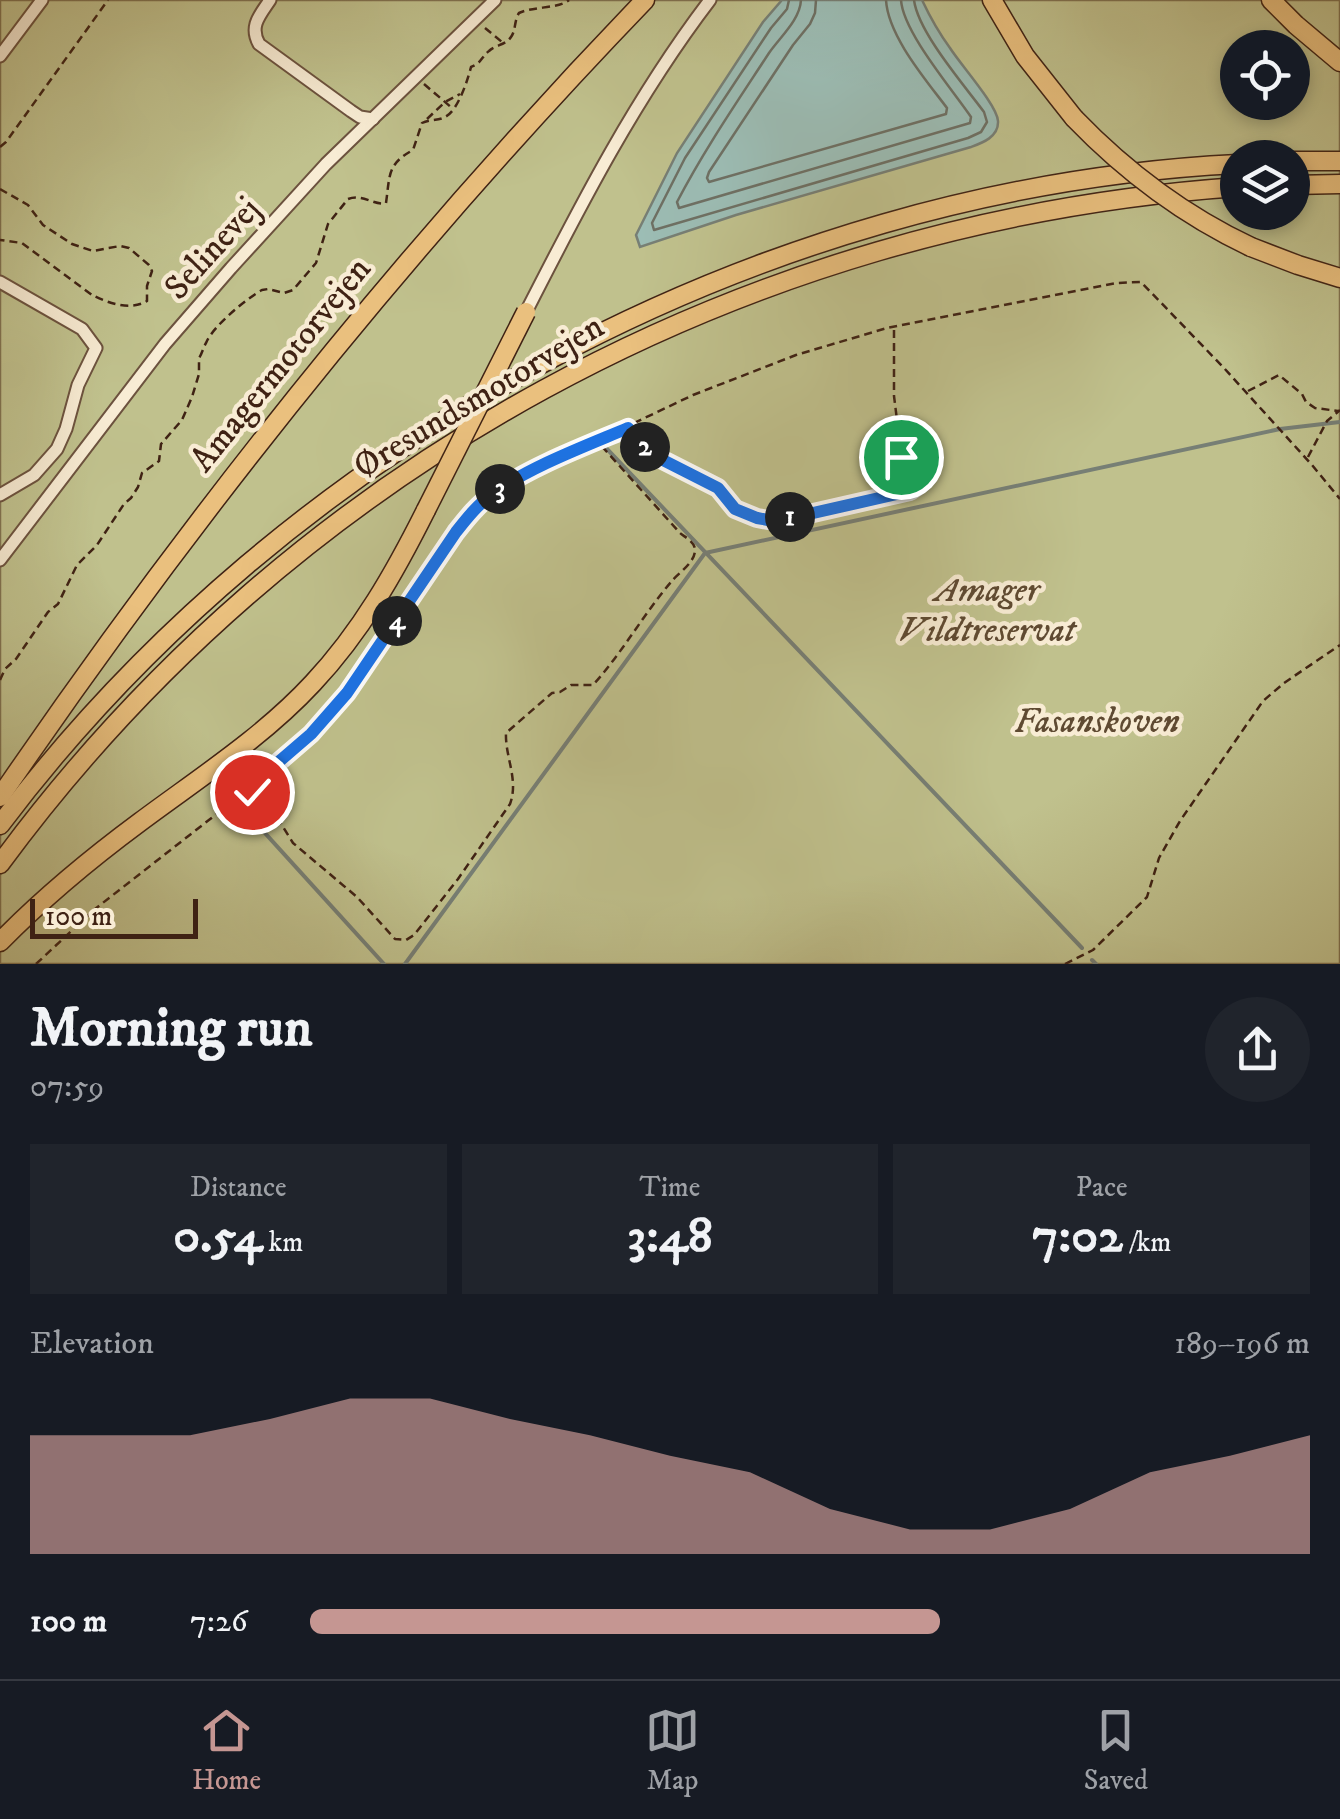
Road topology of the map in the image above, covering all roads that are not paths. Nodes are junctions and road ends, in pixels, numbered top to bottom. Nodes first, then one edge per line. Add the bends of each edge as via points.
1 (42, 0) edge
2 (270, 0) edge
3 (495, 0) edge
4 (645, 0) edge
5 (710, 0) edge
6 (992, 0) edge
7 (1271, 0) edge
8 (0, 56) edge
9 (1340, 62) edge
10 (373, 119) junction
11 (1340, 160) edge
12 (1310, 161) edge
13 (1220, 165) edge
14 (1310, 184) edge
15 (1340, 184) edge
16 (1220, 188) edge
17 (1340, 278) edge
18 (0, 282) edge
19 (526, 312) joint
20 (0, 495) edge
21 (2, 556) edge
22 (0, 797) edge
23 (0, 825) edge
24 (0, 864) edge
25 (0, 942) edge

1 - 8 street
2 - 10 street via 254,29 259,44 360,117
3 - 10 street, Selinevej
4 - 22 highway, Amagermotorvejen via 460,199 330,352 177,548
5 - 19 street via 618,138
6 - 17 highway, bridge via 1074,118 1159,194 1251,247
7 - 9 highway
10 - 21 street, Selinevej via 165,344
11 - 12 highway
13 - 23 highway, Øresundsmotorvejen via 1062,184 866,229 692,291 541,364 411,441 250,562 105,700
14 - 15 highway
16 - 24 highway, Øresundsmotorvejen via 1068,206 868,253 698,314 559,380 426,459 262,582 114,724
18 - 20 street via 82,329 96,348 57,449 34,475
19 - 25 highway, bridge via 394,572 345,646 256,736 74,873

